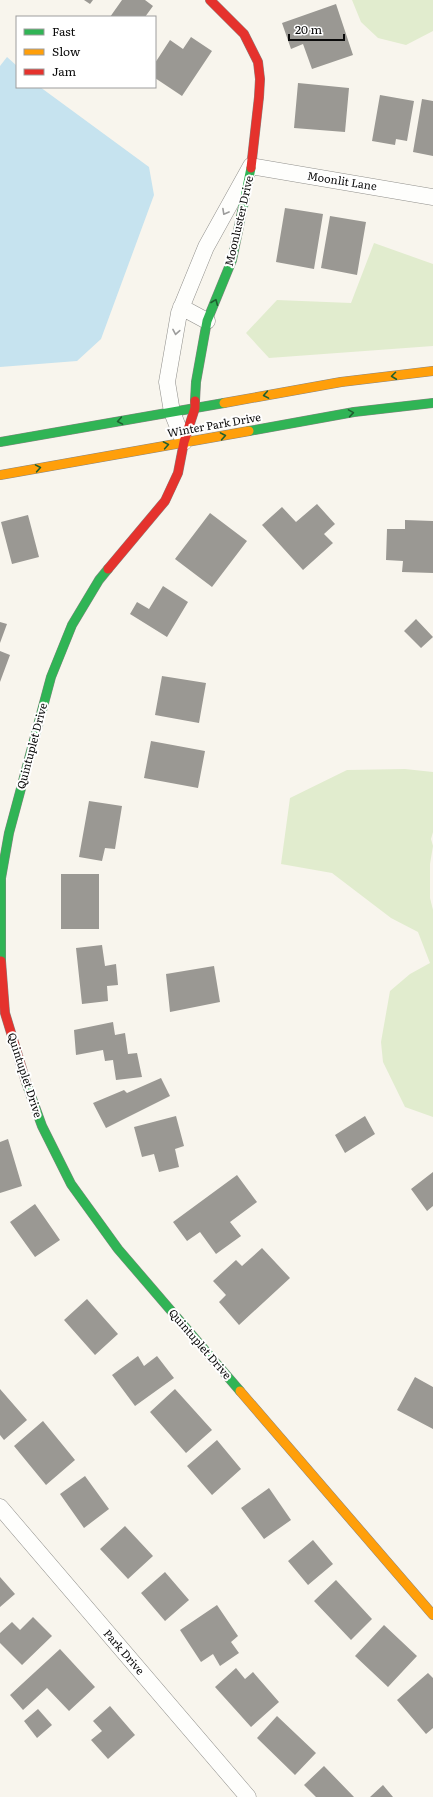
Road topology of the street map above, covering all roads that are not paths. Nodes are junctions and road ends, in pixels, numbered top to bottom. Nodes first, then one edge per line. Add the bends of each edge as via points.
1 (210, 0) edge
2 (251, 166) junction
3 (433, 197) edge
4 (181, 307) junction
5 (207, 321) junction
6 (433, 371) edge
7 (433, 403) edge
8 (195, 408) junction
9 (172, 412) junction
10 (0, 442) edge
11 (184, 442) junction
12 (0, 475) edge
13 (0, 1507) edge
14 (433, 1615) edge
15 (248, 1797) edge

1 - 2 street, Moonluster Drive via 244,34 258,62 259,97
2 - 3 street, Moonlit Lane
2 -> 4 street, Moonluster Drive via 206,247
5 -> 2 street, Moonluster Drive via 232,260
4 - 5 street
4 -> 9 street, Moonluster Drive via 167,382
5 - 8 street, Moonluster Drive via 196,382
6 -> 8 street, Winter Park Drive via 341,382
11 -> 7 street, Winter Park Drive via 354,412
8 - 9 street, Winter Park Drive
8 - 11 street, Quintuplet Drive
9 -> 10 street, Winter Park Drive
9 - 11 street
12 -> 11 street, Winter Park Drive
11 - 14 street, Quintuplet Drive via 178,473 165,501 99,580 72,625 51,677 9,833 1,878 0,947 5,1013 19,1063 42,1126 71,1184 118,1249
13 - 15 street, Park Drive

